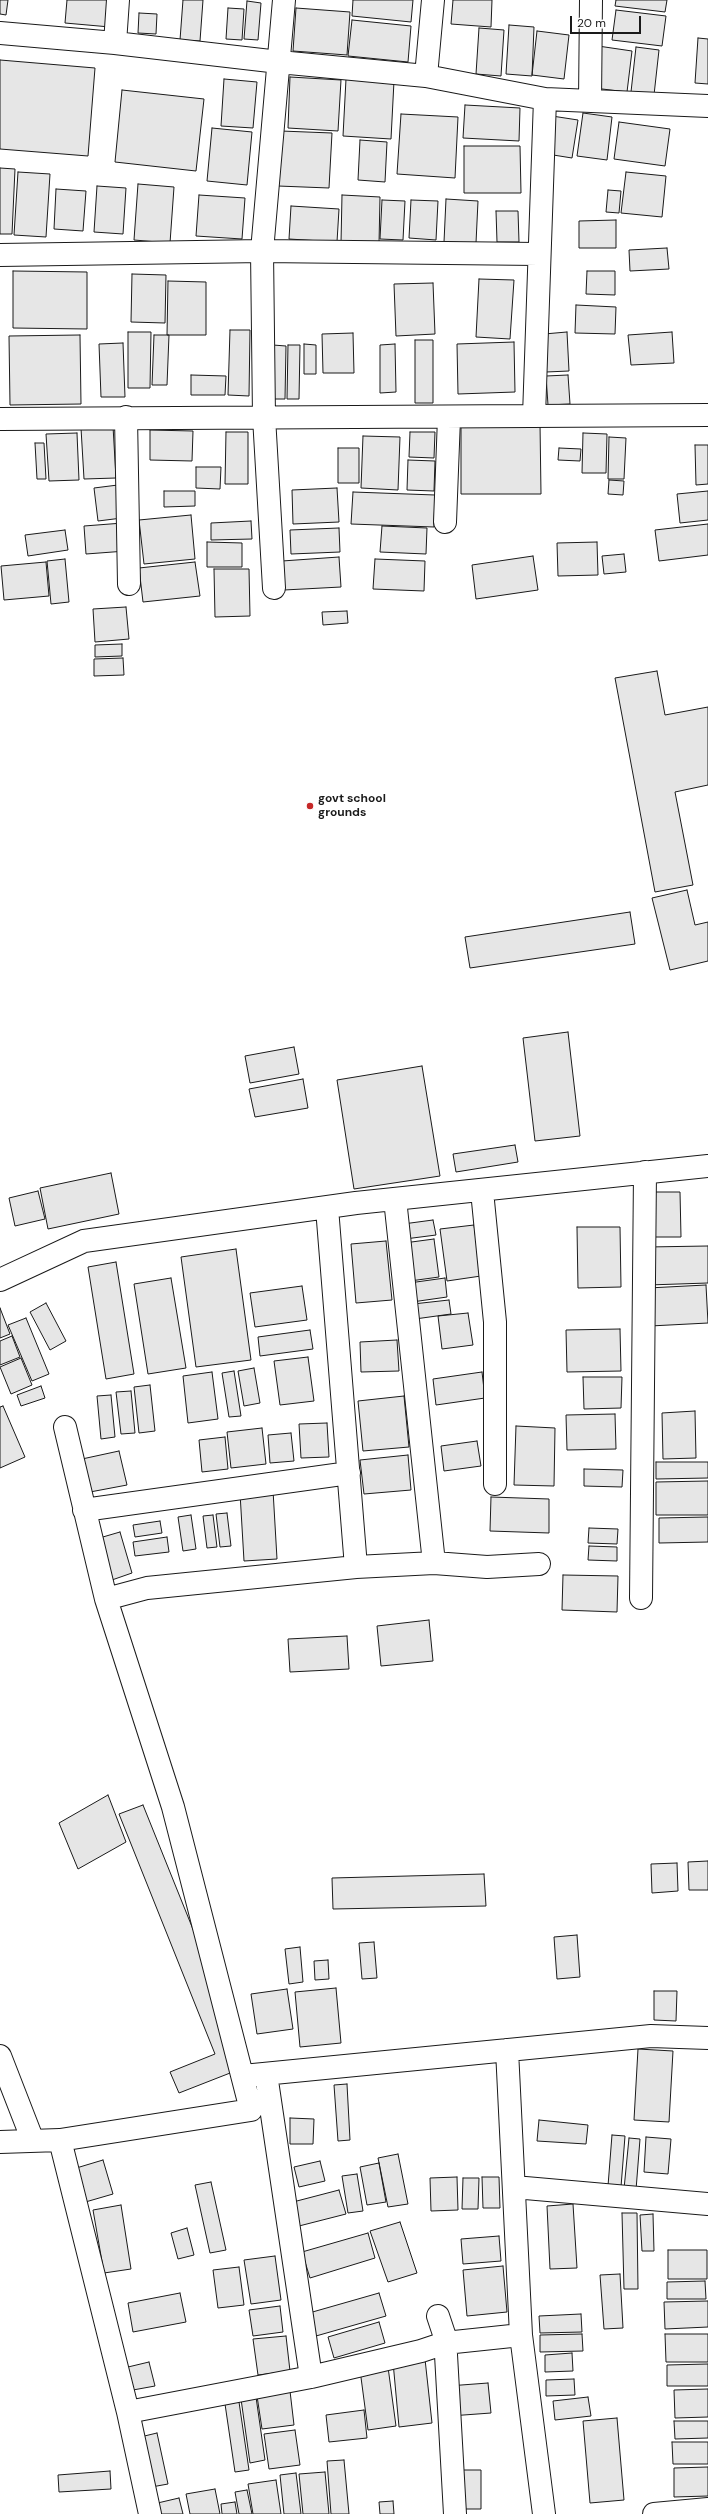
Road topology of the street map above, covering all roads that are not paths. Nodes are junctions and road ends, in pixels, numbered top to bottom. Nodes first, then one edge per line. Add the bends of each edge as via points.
1 (118, 0) edge
2 (284, 0) edge
3 (433, 0) edge
4 (591, 0) edge
5 (0, 33) edge
6 (115, 43) junction
7 (280, 62) junction
8 (426, 76) junction
9 (545, 99) junction
10 (590, 101) junction
11 (708, 106) edge
12 (262, 251) junction
13 (538, 254) junction
14 (0, 255) edge
15 (708, 415) edge
16 (534, 416) junction
17 (126, 417) junction
18 (264, 417) junction
19 (449, 418) junction
20 (0, 419) edge
21 (445, 522) dead end
22 (129, 584) dead end
23 (274, 588) dead end
24 (708, 1166) edge
25 (644, 1172) junction
26 (482, 1191) junction
27 (394, 1199) junction
28 (327, 1208) junction
29 (0, 1280) edge
30 (65, 1427) dead end
31 (349, 1473) junction
32 (495, 1484) dead end
33 (84, 1510) junction
34 (434, 1563) junction
35 (539, 1564) dead end
36 (356, 1567) junction
37 (641, 1598) dead end
38 (106, 1599) junction
39 (708, 2038) edge
40 (508, 2050) junction
41 (0, 2056) edge
42 (266, 2074) junction
43 (243, 2076) junction
44 (60, 2140) junction
45 (33, 2141) junction
46 (0, 2142) edge
47 (514, 2187) junction
48 (708, 2204) edge
49 (438, 2316) dead end
50 (521, 2335) junction
51 (445, 2343) junction
52 (311, 2378) junction
53 (128, 2412) junction
54 (708, 2509) edge
55 (150, 2514) edge
56 (455, 2514) edge
57 (544, 2514) edge
58 (654, 2514) edge

1 - 6 street
2 - 7 street
3 - 8 street
4 - 10 street
5 - 6 street
6 - 7 street
7 - 8 street
7 - 12 street
8 - 9 street
9 - 10 street
9 - 13 street
10 - 11 street
12 - 13 street
12 - 14 street
12 - 18 street
13 - 16 street
15 - 16 street
16 - 19 street
17 - 18 street
17 - 20 street
17 - 22 street
18 - 19 street
18 - 23 street
19 - 21 street
24 - 25 street
25 - 26 street
25 - 37 street
26 - 27 street
26 - 32 street via 495,1322
27 - 28 street
27 - 34 street
28 - 29 street via 84,1241
28 - 31 street
30 - 33 street
31 - 33 street
31 - 36 street
33 - 38 street
34 - 35 street via 487,1567
34 - 36 street
36 - 38 street via 147,1588
38 - 43 street via 173,1807
39 - 40 street via 651,2036
40 - 42 street
40 - 47 street
41 - 45 street
42 - 43 street
42 - 52 street
43 - 44 street via 251,2110
44 - 45 street
44 - 53 street
45 - 46 street
47 - 48 street
47 - 50 street
49 - 51 street
50 - 51 street
50 - 57 street
51 - 52 street
51 - 56 street
52 - 53 street
53 - 55 street
54 - 58 street

